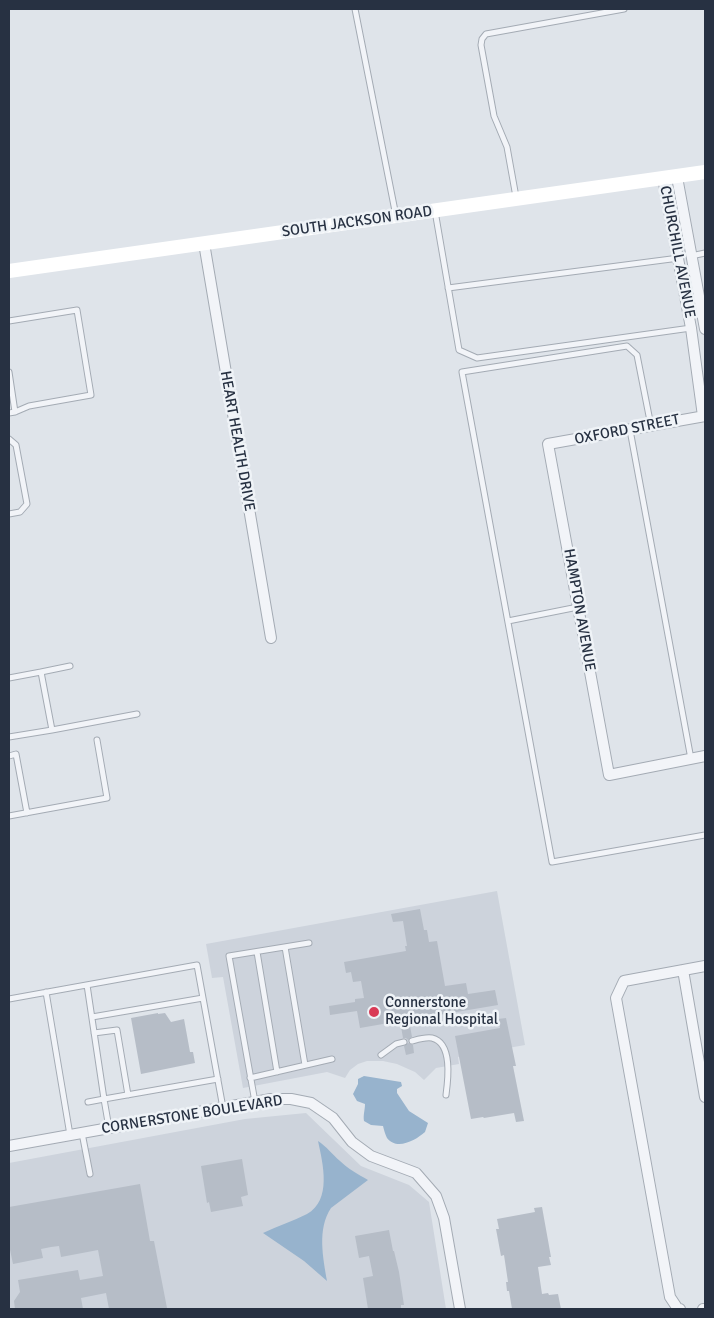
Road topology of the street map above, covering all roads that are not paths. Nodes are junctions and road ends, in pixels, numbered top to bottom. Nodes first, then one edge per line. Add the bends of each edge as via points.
1 (355, 9) edge
2 (624, 9) edge
3 (705, 172) edge
4 (670, 177) junction
5 (517, 199) junction
6 (435, 210) junction
7 (396, 216) junction
8 (204, 243) junction
9 (705, 253) edge
10 (691, 256) junction
11 (679, 258) junction
12 (9, 271) edge
13 (448, 288) junction
14 (9, 321) edge
15 (705, 327) edge
16 (691, 328) junction
17 (9, 372) edge
18 (10, 389) edge
19 (15, 412) junction
20 (9, 413) edge
21 (704, 416) edge
22 (651, 426) junction
23 (630, 430) junction
24 (9, 440) edge
25 (548, 444) joint
26 (9, 514) edge
27 (578, 608) junction
28 (508, 621) junction
29 (271, 638) dead end
30 (70, 666) dead end
31 (41, 672) junction
32 (9, 678) edge
33 (137, 714) dead end
34 (52, 730) junction
35 (9, 738) edge
36 (97, 740) dead end
37 (9, 756) edge
38 (705, 756) edge
39 (691, 758) junction
40 (27, 813) junction
41 (9, 816) edge
42 (705, 835) edge
43 (309, 943) dead end
44 (285, 947) junction
45 (257, 952) junction
46 (705, 966) edge
47 (683, 970) junction
48 (87, 985) junction
49 (46, 992) junction
50 (203, 998) junction
51 (9, 999) edge
52 (92, 1017) junction
53 (94, 1033) junction
54 (412, 1041) dead end
55 (404, 1042) dead end
56 (381, 1055) dead end
57 (332, 1059) dead end
58 (305, 1065) junction
59 (277, 1072) junction
60 (250, 1078) junction
61 (218, 1079) junction
62 (128, 1095) junction
63 (446, 1095) dead end
64 (705, 1097) edge
65 (104, 1099) junction
66 (88, 1102) dead end
67 (255, 1102) junction
68 (223, 1108) junction
69 (109, 1128) junction
70 (82, 1133) junction
71 (70, 1136) junction
72 (9, 1146) edge
73 (90, 1174) dead end
74 (460, 1309) edge
75 (680, 1309) edge

1 - 7 lane
2 - 5 lane via 486,34 482,39 494,116 507,147
3 - 4 main road, SOUTH JACKSON ROAD
4 - 5 main road, SOUTH JACKSON ROAD
4 - 10 street, CHURCHILL AVENUE
4 - 11 street, CHURCHILL AVENUE
5 - 6 main road, SOUTH JACKSON ROAD
6 - 7 main road, SOUTH JACKSON ROAD
6 - 13 lane
7 - 8 main road, SOUTH JACKSON ROAD
8 - 12 main road, SOUTH JACKSON ROAD
8 - 29 street, HEART HEALTH DRIVE
9 - 10 lane
10 - 11 street
10 - 15 street, CHURCHILL AVENUE
11 - 13 lane
11 - 16 street, CHURCHILL AVENUE
13 - 16 lane via 459,350 477,358
14 - 19 lane via 77,310 91,395 29,406
15 - 16 street
16 - 21 street, CHURCHILL AVENUE
17 - 18 lane
18 - 19 lane
19 - 20 lane
21 - 22 street, OXFORD STREET
22 - 23 street, OXFORD STREET
22 - 28 lane via 637,355 627,346 462,372
23 - 25 street, OXFORD STREET
23 - 39 lane
24 - 26 lane via 16,445 27,504 20,512
25 - 27 street, HAMPTON AVENUE
27 - 28 lane
27 - 39 street, HAMPTON AVENUE via 609,775
28 - 42 lane via 552,862
30 - 31 lane
31 - 32 lane
31 - 34 lane
33 - 34 lane
34 - 35 lane
36 - 40 lane via 107,798
37 - 40 lane via 16,754
38 - 39 street
40 - 41 lane
43 - 44 lane
44 - 45 lane
44 - 58 lane
45 - 59 lane
45 - 60 lane via 229,956
46 - 47 street
47 - 64 street
47 - 75 street via 624,981 616,998 670,1296
48 - 49 lane
48 - 50 lane via 197,965
48 - 52 lane
49 - 51 lane
49 - 71 lane
50 - 52 lane
50 - 61 lane
52 - 53 lane
53 - 62 lane via 117,1030
53 - 65 lane
54 - 63 lane via 434,1038 443,1045 449,1075
55 - 56 lane
57 - 58 lane
58 - 59 lane
59 - 60 lane
60 - 67 lane
61 - 62 lane
61 - 68 lane
62 - 65 lane
65 - 66 lane
65 - 69 lane
67 - 68 street, CORNERSTONE BOULEVARD
67 - 74 street, CORNERSTONE BOULEVARD via 291,1099 311,1102 332,1118 352,1142 372,1156 416,1173 436,1196 444,1218
68 - 69 street, CORNERSTONE BOULEVARD
69 - 70 street, CORNERSTONE BOULEVARD
70 - 71 street, CORNERSTONE BOULEVARD
70 - 73 lane
71 - 72 street, CORNERSTONE BOULEVARD

